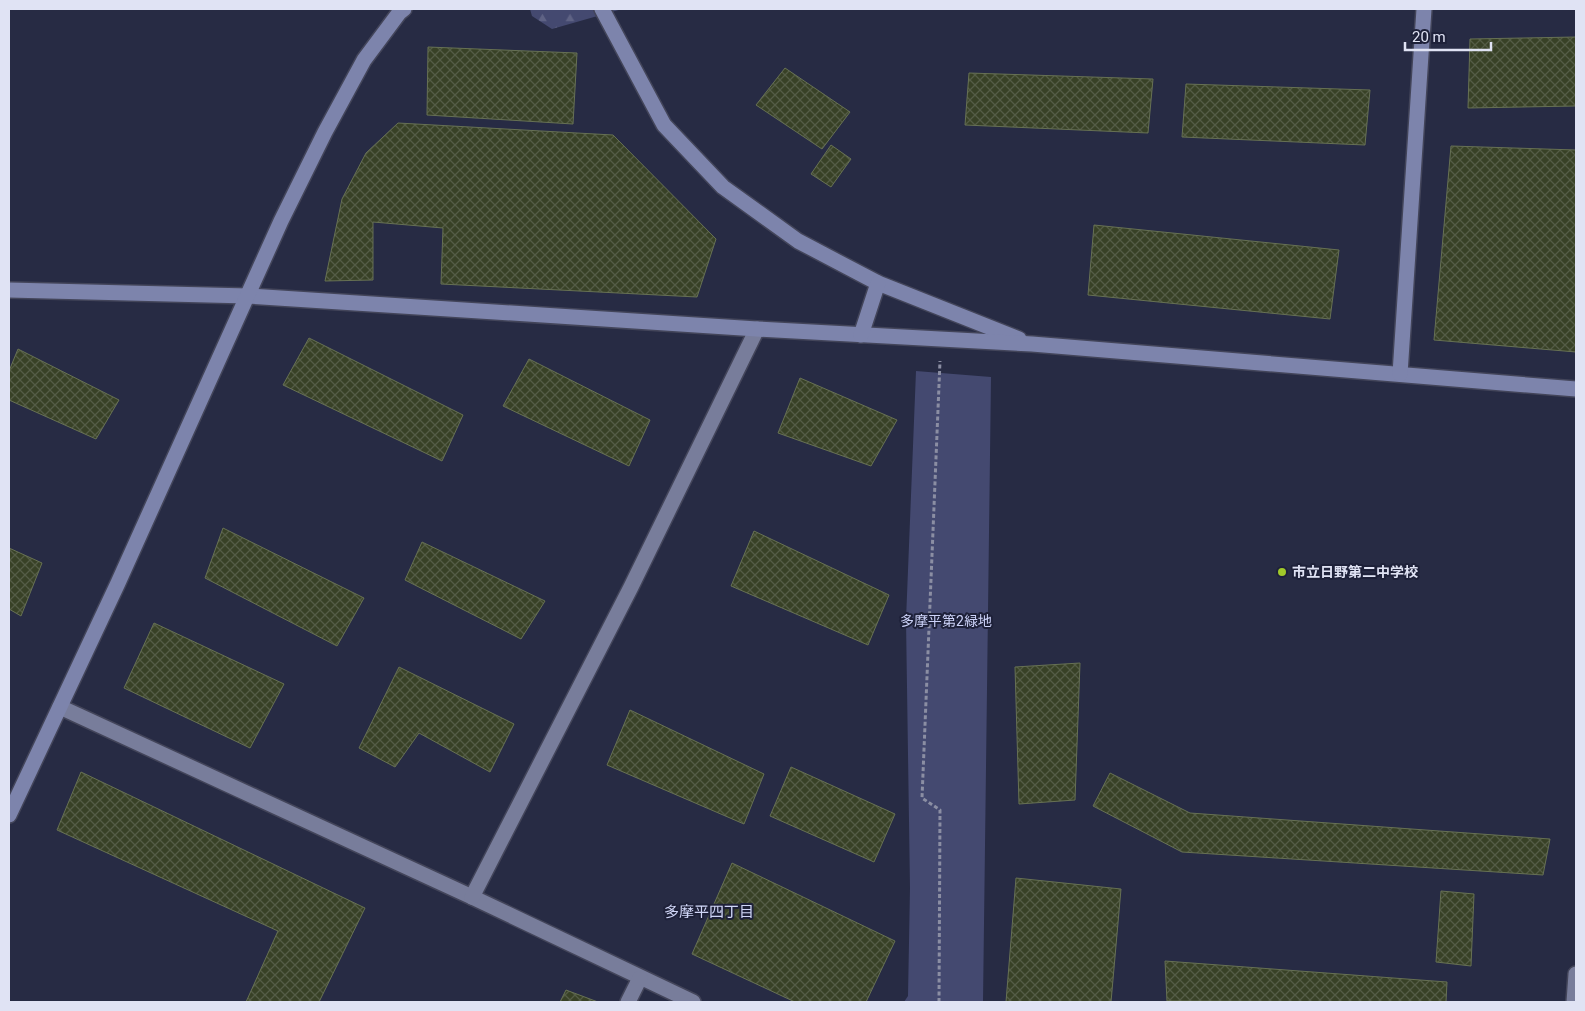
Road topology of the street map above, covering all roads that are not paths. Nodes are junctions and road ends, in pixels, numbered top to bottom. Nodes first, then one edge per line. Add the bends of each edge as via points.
1 (404, 9) edge
2 (602, 9) edge
3 (1424, 9) edge
4 (878, 284) junction
5 (9, 290) edge
6 (248, 296) junction
7 (757, 329) junction
8 (861, 335) junction
9 (1032, 344) junction
10 (1400, 374) junction
11 (1576, 389) edge
12 (60, 707) junction
13 (9, 815) edge
14 (472, 897) junction
15 (1576, 974) edge
16 (640, 978) junction
17 (628, 1002) edge
18 (693, 1002) edge
19 (1574, 1002) edge

1 - 6 street via 364,60 281,221
2 - 4 street via 664,126 723,187 798,241
3 - 10 street
4 - 8 street
4 - 9 street
5 - 6 street
6 - 7 street
6 - 12 street
7 - 8 street
7 - 14 street via 631,587
8 - 9 street
9 - 10 street
10 - 11 street
12 - 13 street
12 - 14 street
14 - 16 street
15 - 19 street
16 - 17 street
16 - 18 street

